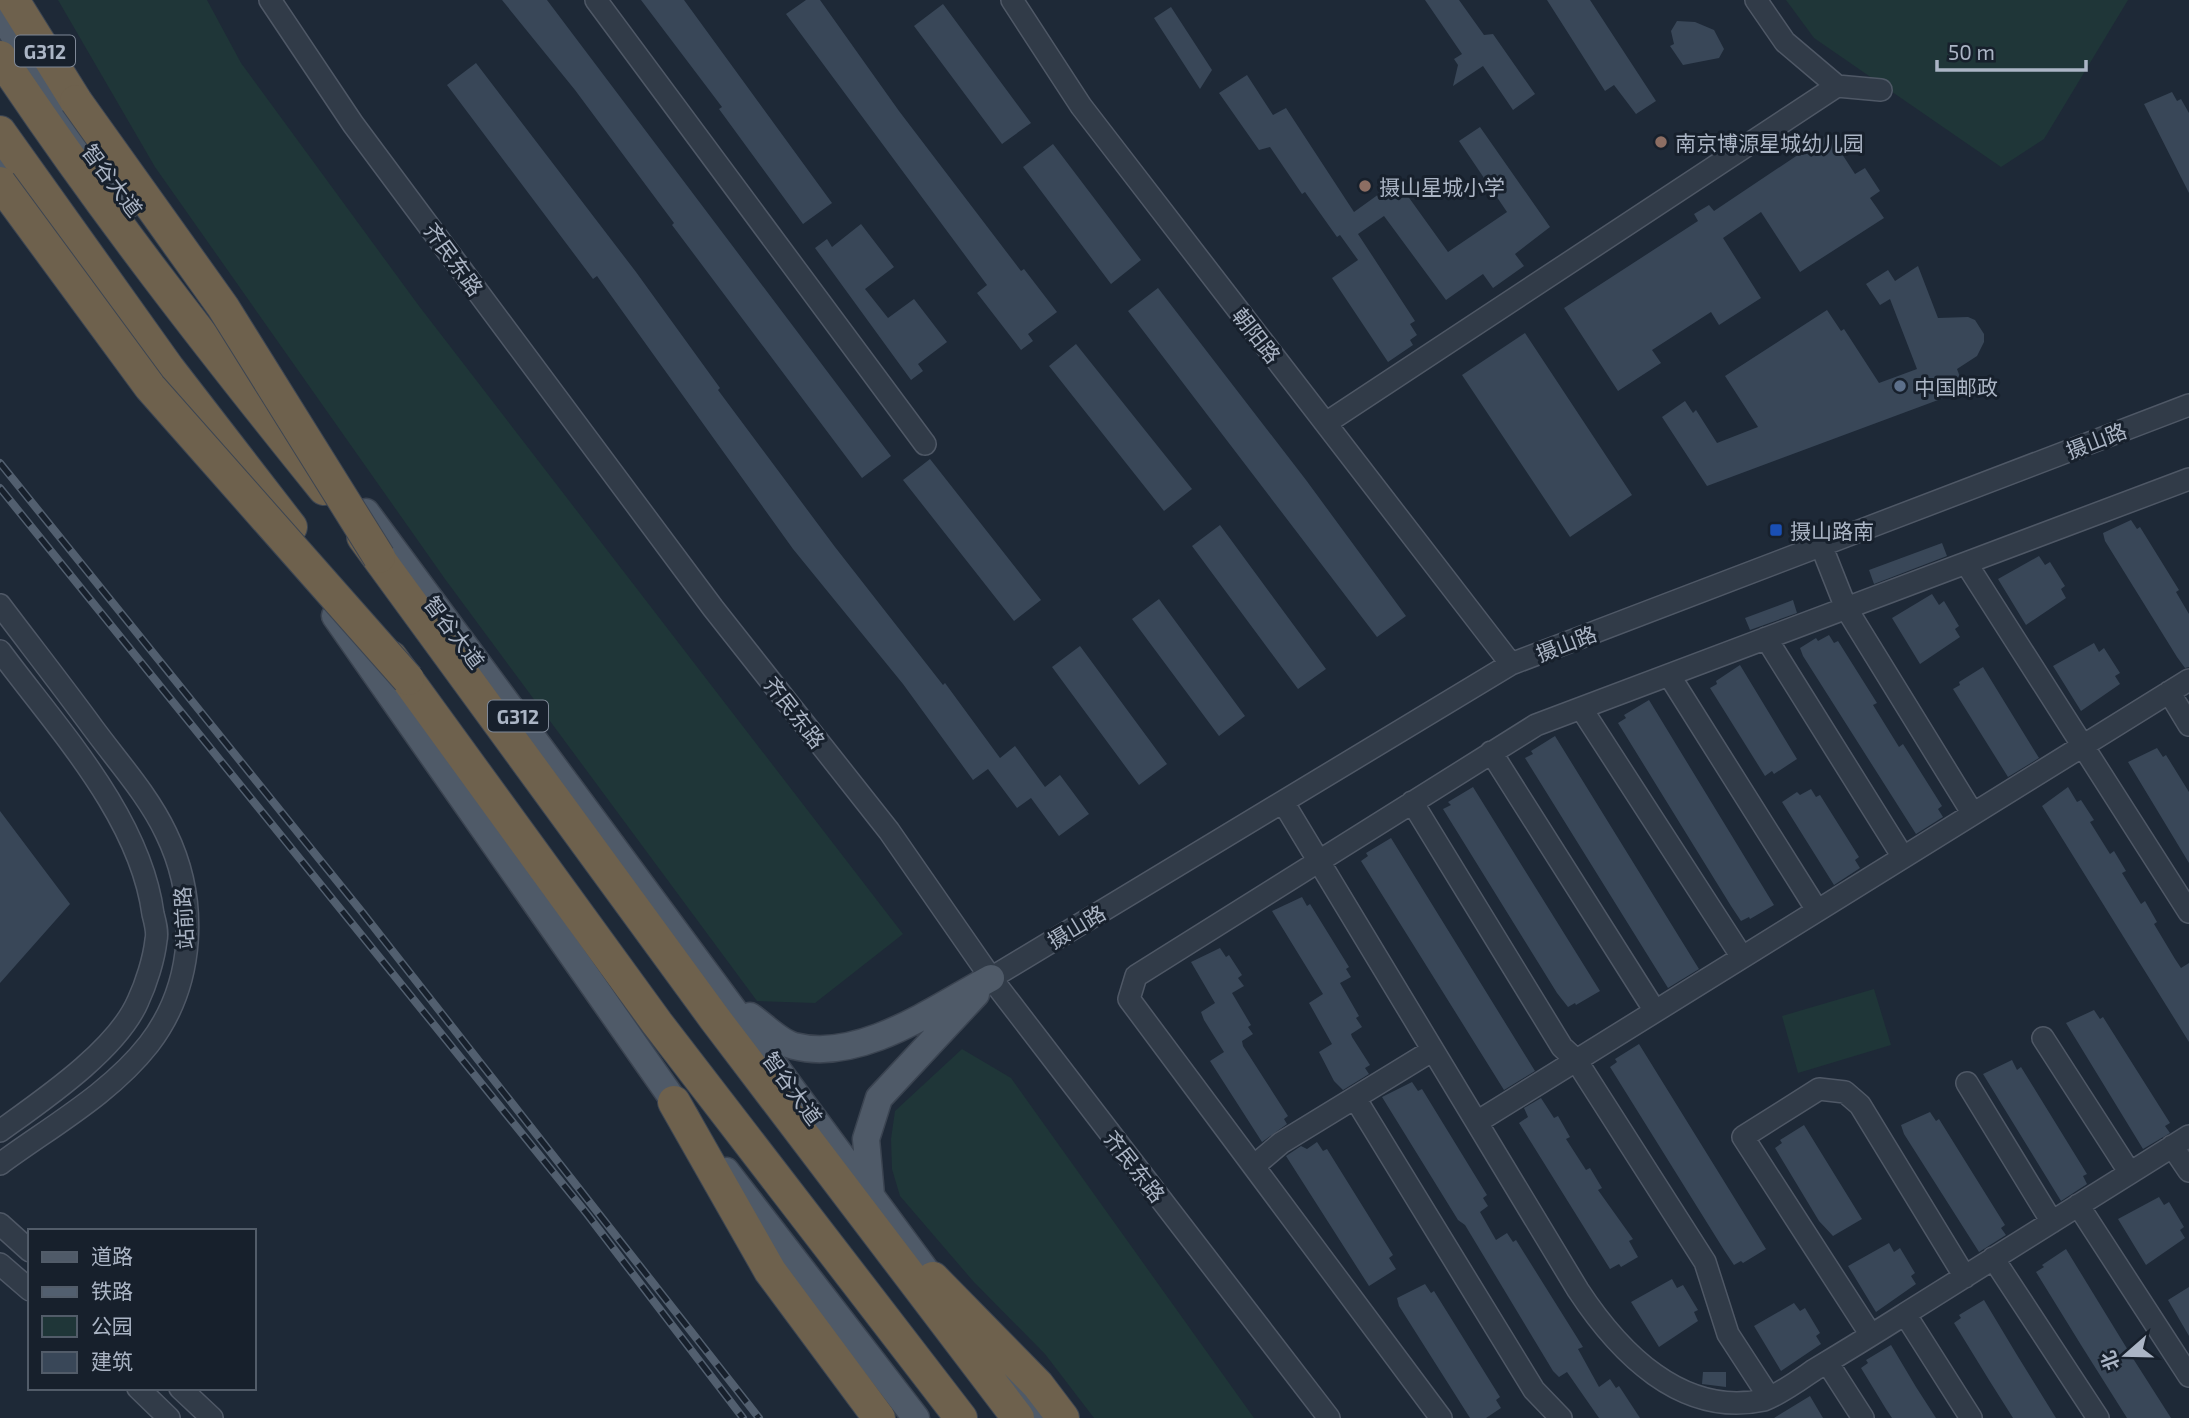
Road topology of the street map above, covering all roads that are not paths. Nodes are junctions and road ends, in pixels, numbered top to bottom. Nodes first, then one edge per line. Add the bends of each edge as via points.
1 (13, 0) edge
2 (19, 0) edge
3 (270, 0) edge
4 (596, 0) edge
5 (1012, 0) edge
6 (1756, 0) edge
7 (0, 13) edge
8 (0, 57) edge
9 (1837, 86) junction
10 (1881, 90) dead end
11 (76, 101) junction
12 (0, 132) edge
13 (0, 161) edge
14 (0, 183) edge
15 (2189, 405) edge
16 (1326, 423) junction
17 (925, 444) dead end
18 (2189, 480) edge
19 (1821, 545) junction
20 (379, 556) junction
21 (1966, 563) junction
22 (0, 606) edge
23 (1846, 608) junction
24 (1766, 638) junction
25 (0, 651) edge
26 (1511, 664) junction
27 (1669, 675) junction
28 (408, 679) junction
29 (2189, 680) edge
30 (2169, 692) junction
31 (1581, 708) junction
32 (2189, 724) edge
33 (2083, 746) junction
34 (1492, 752) junction
35 (1283, 802) junction
36 (1412, 802) junction
37 (1973, 814) junction
38 (1903, 857) junction
39 (1318, 861) junction
40 (1817, 910) junction
41 (2189, 912) edge
42 (1742, 957) junction
43 (991, 978) junction
44 (732, 1003) junction
45 (1655, 1012) junction
46 (2043, 1038) dead end
47 (1433, 1050) junction
48 (1576, 1060) junction
49 (1967, 1083) dead end
50 (1355, 1098) junction
51 (674, 1102) junction
52 (1477, 1122) junction
53 (0, 1131) edge
54 (2181, 1141) edge
55 (0, 1164) edge
56 (1254, 1166) junction
57 (2189, 1171) edge
58 (2130, 1173) junction
59 (871, 1197) junction
60 (2078, 1205) junction
61 (2052, 1222) junction
62 (0, 1224) edge
63 (28, 1249) edge
64 (1993, 1258) junction
65 (0, 1264) edge
66 (930, 1276) junction
67 (1965, 1277) junction
68 (28, 1288) edge
69 (1905, 1314) junction
70 (1871, 1335) junction
71 (1827, 1362) junction
72 (2189, 1376) edge
73 (140, 1390) edge
74 (182, 1390) edge
75 (1769, 1397) junction
76 (1751, 1411) edge
77 (878, 1416) edge
78 (169, 1418) edge
79 (212, 1418) edge
80 (916, 1418) edge
81 (961, 1418) edge
82 (1018, 1418) edge
83 (1039, 1418) edge
84 (1063, 1418) edge
85 (1329, 1418) edge
86 (1441, 1418) edge
87 (1561, 1418) edge
88 (1863, 1418) edge
89 (1971, 1418) edge
90 (2098, 1418) edge

1 - 11 highway, G312
2 - 11 highway
3 - 43 street, 齐民东路 via 370,146 713,608 888,831
4 - 17 street
5 - 16 street, 朝阳路 via 1081,106
6 - 9 street via 1785,42
7 - 44 main road, 智谷大道 / G312 via 61,112
8 - 20 highway, 智谷大道 / G312, bridge via 203,340
9 - 10 street
9 - 16 street
11 - 20 highway, G312, bridge via 223,307
12 - 28 highway, bridge via 169,369
13 - 51 main road via 393,693
14 - 28 highway, bridge via 150,387
15 - 19 street, 摄山路
16 - 26 street, 朝阳路
18 - 21 street
19 - 23 street
19 - 26 street, 摄山路
20 - 82 highway, 智谷大道 / G312 via 715,1019
21 - 23 street
21 - 33 street
22 - 55 street, 站前路 via 134,783 166,833 186,892 188,948 176,998 149,1044 110,1084
23 - 24 street
23 - 37 street
24 - 27 street
24 - 38 street
25 - 53 street, 站前路 via 86,766 130,836 149,883 157,939 138,1003 105,1047 64,1085
26 - 35 street, 摄山路
27 - 31 street
27 - 40 street
28 - 81 highway via 657,1023
29 - 30 street
30 - 32 street
30 - 33 street
31 - 34 street via 1536,724
31 - 42 street
33 - 37 street
33 - 41 street
34 - 36 street
34 - 45 street
35 - 39 street
35 - 43 street, 摄山路
36 - 39 street
36 - 48 street via 1562,1047
37 - 38 street
38 - 40 street
39 - 47 street
39 - 56 street via 1136,976 1129,999
40 - 42 street
42 - 45 street
43 - 44 main road via 883,1037 847,1048 792,1046
43 - 59 main road via 879,1098 866,1139
43 - 85 street, 齐民东路
44 - 59 main road, 智谷大道 / G312
45 - 48 street
46 - 58 street
47 - 50 street
47 - 52 street
48 - 52 street
48 - 75 street via 1705,1262 1728,1334
49 - 61 street
50 - 56 street via 1280,1143
50 - 87 street via 1534,1390
51 - 77 highway via 771,1271
51 - 80 main road
52 - 76 street via 1589,1306 1632,1359 1688,1401
54 - 57 street
54 - 58 street
56 - 86 street
58 - 60 street
59 - 66 main road, 智谷大道 / G312
60 - 61 street
60 - 72 street
61 - 64 street
62 - 63 street
64 - 67 street
64 - 90 street
65 - 68 street
66 - 83 main road, 智谷大道 / G312
66 - 84 highway via 1038,1385
67 - 69 street
67 - 70 street via 1860,1105 1845,1091 1819,1089 1743,1137
69 - 70 street
69 - 89 street
70 - 71 street
71 - 75 street
71 - 88 street
73 - 78 street
74 - 79 street
75 - 76 street

